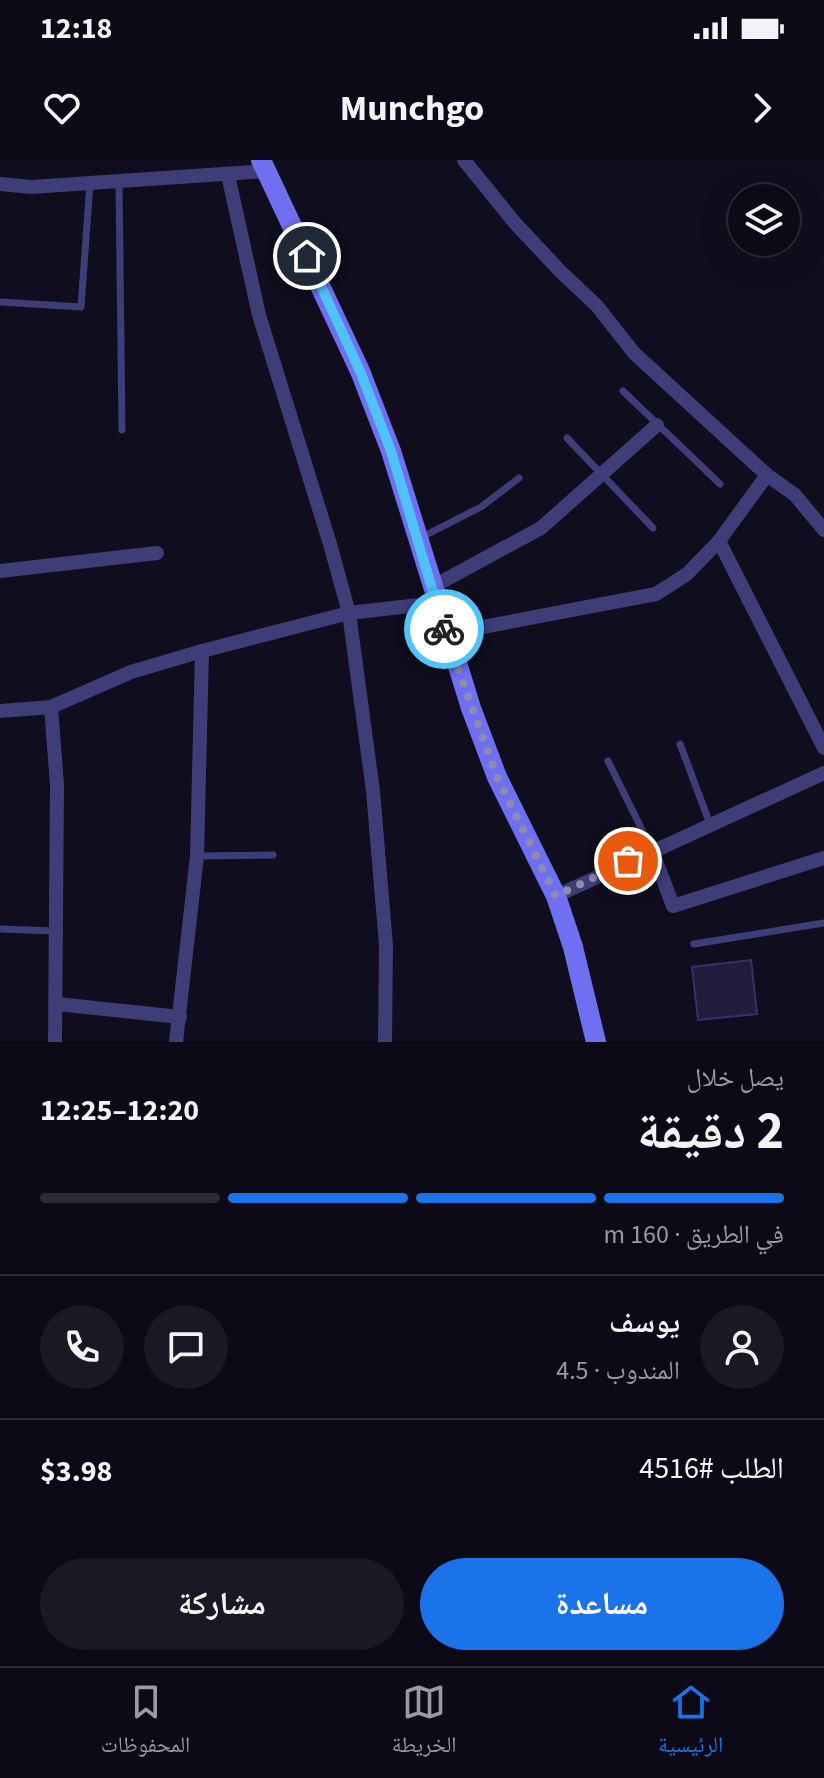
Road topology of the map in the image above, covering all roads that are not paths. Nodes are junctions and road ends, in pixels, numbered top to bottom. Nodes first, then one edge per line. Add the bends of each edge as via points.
1 (464, 160) edge
2 (264, 165) edge
3 (228, 175) junction
4 (119, 181) junction
5 (90, 183) junction
6 (0, 184) edge
7 (0, 302) edge
8 (623, 391) dead end
9 (657, 425) junction
10 (122, 430) dead end
11 (567, 438) dead end
12 (602, 474) junction
13 (767, 475) junction
14 (519, 478) dead end
15 (720, 484) dead end
16 (653, 528) dead end
17 (824, 530) edge
18 (418, 539) junction
19 (719, 541) junction
20 (157, 553) dead end
21 (0, 571) edge
22 (434, 595) junction
23 (349, 613) junction
24 (446, 634) junction
25 (202, 651) junction
26 (51, 707) junction
27 (0, 711) edge
28 (680, 744) dead end
29 (824, 748) edge
30 (608, 761) dead end
31 (824, 773) edge
32 (710, 824) junction
33 (652, 850) junction
34 (273, 855) dead end
35 (197, 856) junction
36 (824, 858) edge
37 (556, 896) junction
38 (824, 923) edge
39 (0, 929) edge
40 (57, 932) junction
41 (694, 944) dead end
42 (57, 1004) junction
43 (180, 1017) junction
44 (55, 1042) edge
45 (176, 1042) edge
46 (385, 1042) edge
47 (596, 1042) edge

1 - 13 street via 634,353
2 - 3 street
2 - 18 main road via 360,371
3 - 4 street
3 - 23 street via 259,315
4 - 5 street
4 - 10 lane
5 - 6 street
5 - 7 lane via 81,307
8 - 9 lane
9 - 12 street
9 - 15 lane
11 - 12 lane
12 - 16 lane
12 - 22 street via 541,528
13 - 17 street via 795,495
13 - 19 street
14 - 18 lane via 481,507
18 - 22 main road
19 - 24 street via 687,574 656,594
19 - 29 street
20 - 21 street
22 - 23 street
22 - 24 main road
23 - 25 street
23 - 46 street via 385,930
24 - 37 main road via 497,777
25 - 26 street via 131,672
25 - 35 street
26 - 27 street
26 - 40 street
28 - 32 lane
30 - 33 lane
31 - 32 street
32 - 33 street
33 - 36 street via 673,906
33 - 37 street
34 - 35 lane
35 - 43 street
37 - 47 main road
38 - 41 lane
39 - 40 lane
40 - 42 street
42 - 43 street
42 - 44 street
43 - 45 street

